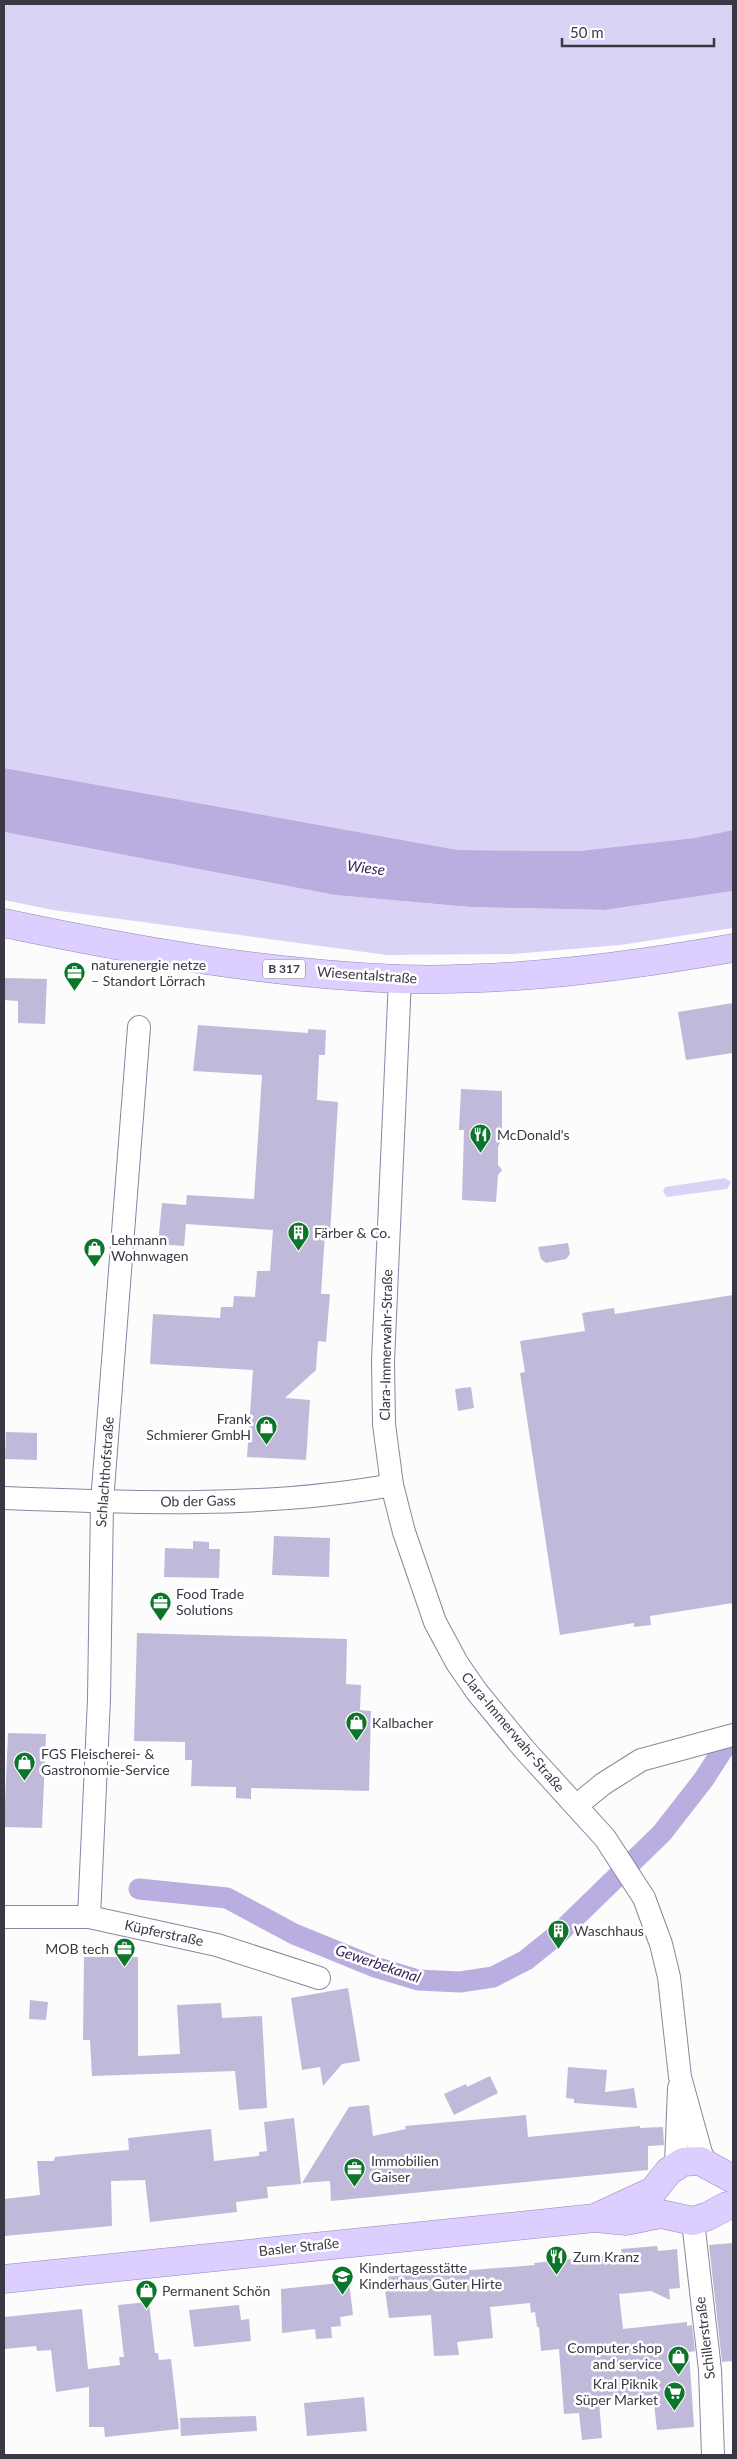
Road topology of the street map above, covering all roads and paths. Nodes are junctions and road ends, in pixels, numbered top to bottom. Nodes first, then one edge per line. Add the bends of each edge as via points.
1 (4, 923) edge
2 (733, 948) edge
3 (400, 979) junction
4 (140, 1027) dead end
5 (392, 1485) junction
6 (4, 1498) edge
7 (102, 1502) junction
8 (733, 1735) edge
9 (576, 1806) junction
10 (4, 1917) edge
11 (89, 1917) junction
12 (319, 1978) dead end
13 (680, 2078) junction
14 (718, 2171) edge
15 (670, 2172) junction
16 (704, 2214) edge
17 (595, 2218) junction
18 (4, 2279) edge
19 (713, 2455) edge

1 - 3 main road, Wiesentalstraße / B 317 via 230,963
2 - 3 main road, Wiesentalstraße / B 317 via 553,974
3 - 5 street, Clara-Immerwahr-Straße via 383,1361 384,1424
4 - 7 street, Schlachthofstraße
5 - 7 street, Ob der Gass via 237,1500
5 - 9 street, Clara-Immerwahr-Straße via 426,1601 443,1640 477,1692
6 - 7 street, Ob der Gass
7 - 11 street, Schlachthofstraße via 99,1699
8 - 9 street via 641,1760
9 - 13 street, Clara-Immerwahr-Straße via 609,1844 636,1883 651,1913 669,1977
10 - 11 street, Küpferstraße
11 - 12 street, Küpferstraße via 217,1945
13 - 14 street, Clara-Immerwahr-Straße via 701,2153
13 - 15 street, Clara-Immerwahr-Straße
14 - 15 main road via 692,2160
14 - 16 main road via 722,2183 721,2199
15 - 16 main road via 663,2200 666,2206
15 - 17 main road, Basler Straße via 653,2191
16 - 17 main road, Basler Straße via 661,2214 626,2221
16 - 19 street, Schillerstraße
17 - 18 main road, Basler Straße

